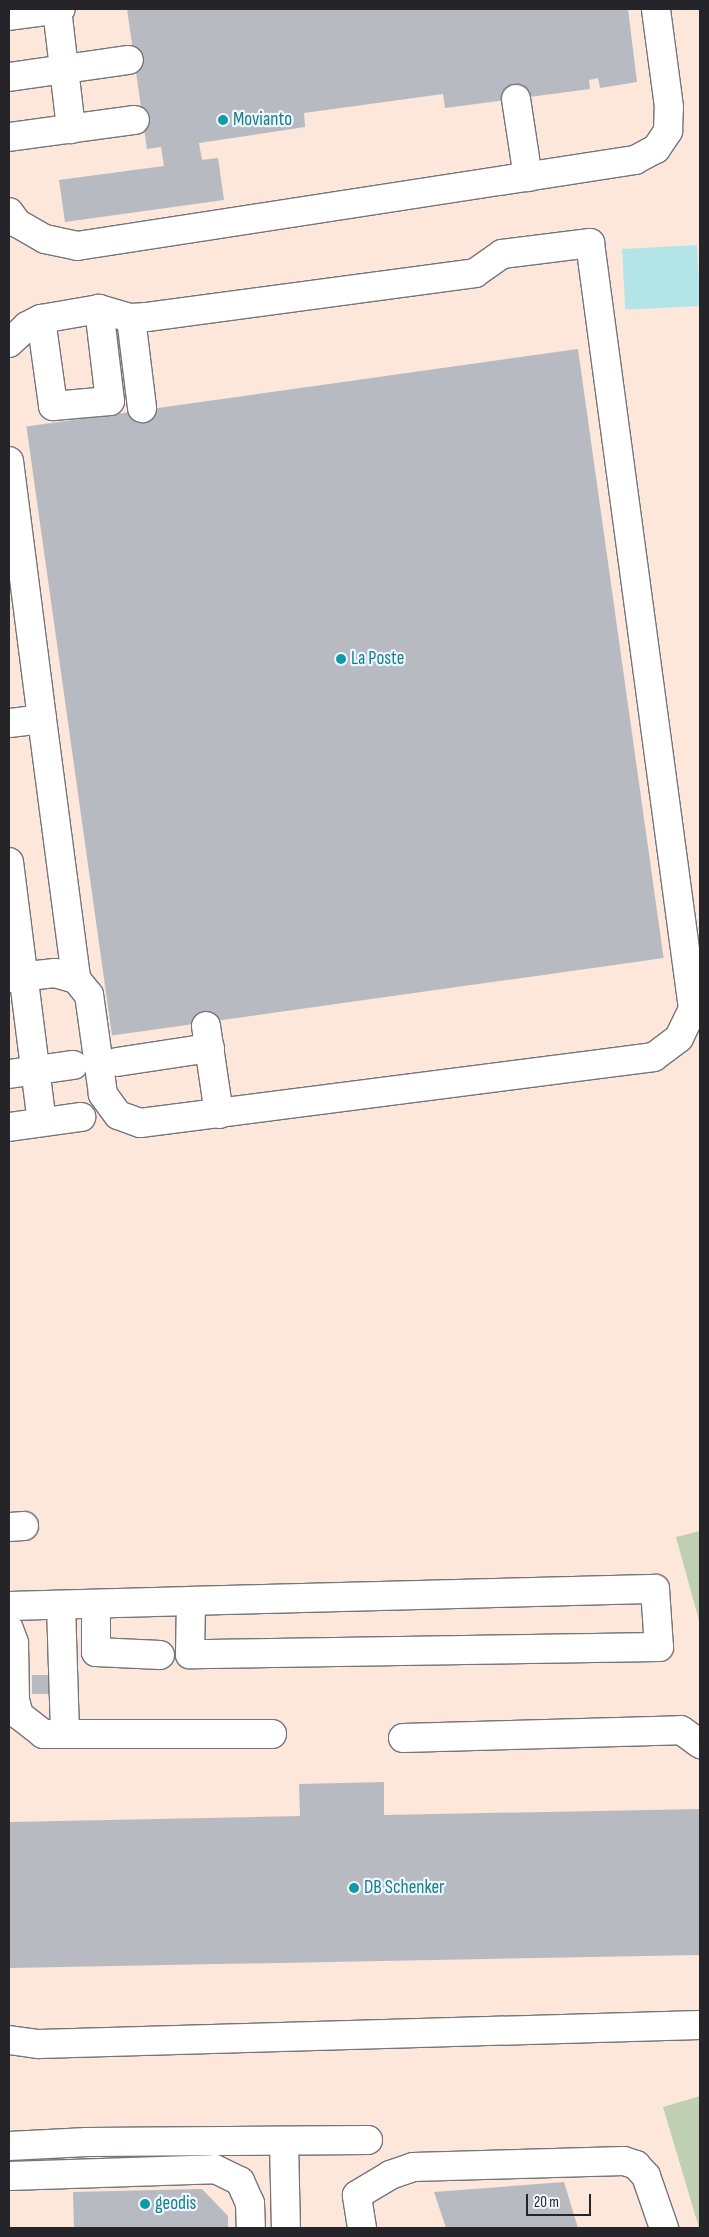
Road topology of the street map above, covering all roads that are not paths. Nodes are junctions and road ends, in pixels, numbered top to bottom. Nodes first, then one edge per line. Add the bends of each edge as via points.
1 (58, 9) edge
2 (62, 9) edge
3 (656, 9) edge
4 (9, 16) edge
5 (129, 60) dead end
6 (65, 69) junction
7 (9, 77) edge
8 (516, 99) dead end
9 (135, 120) dead end
10 (71, 129) junction
11 (9, 137) edge
12 (528, 177) junction
13 (9, 212) edge
14 (99, 309) junction
15 (131, 318) junction
16 (40, 319) junction
17 (9, 343) edge
18 (142, 408) dead end
19 (9, 462) edge
20 (42, 719) junction
21 (9, 723) edge
22 (9, 862) edge
23 (16, 977) edge
24 (76, 979) junction
25 (117, 1062) dead end
26 (73, 1065) dead end
27 (22, 1072) edge
28 (219, 1114) junction
29 (81, 1117) dead end
30 (42, 1122) junction
31 (9, 1127) edge
32 (190, 1601) junction
33 (96, 1604) junction
34 (61, 1605) junction
35 (9, 1606) edge
36 (9, 1629) edge
37 (160, 1656) dead end
38 (12, 1702) edge
39 (65, 1734) junction
40 (272, 1734) dead end
41 (403, 1738) dead end
42 (700, 1744) edge
43 (700, 2025) edge
44 (9, 2040) edge
45 (9, 2131) edge
46 (368, 2140) dead end
47 (87, 2142) junction
48 (284, 2142) junction
49 (9, 2146) edge
50 (9, 2176) edge
51 (251, 2228) edge
52 (286, 2228) edge
53 (362, 2228) edge
54 (664, 2228) edge

1 - 2 street
1 - 4 street
1 - 6 street
3 - 12 street via 669,107 668,131 656,149 635,160
5 - 6 street
6 - 7 street
6 - 10 street
8 - 12 street
9 - 10 street
10 - 11 street
12 - 13 street via 77,246 45,239 17,223
14 - 15 street
14 - 16 street
14 - 16 street via 110,401 53,406
15 - 18 street
15 - 28 street via 475,273 502,254 590,243 693,1010 679,1038 654,1057
16 - 17 street
19 - 20 street
20 - 21 street
20 - 24 street
22 - 23 street
23 - 24 street via 55,973
23 - 27 street
24 - 28 street via 89,996 103,1094 118,1115 140,1123
25 - 28 street via 208,1037
26 - 27 street
27 - 30 street
29 - 30 street
30 - 31 street
32 - 32 street via 655,1589 659,1647 190,1654
32 - 33 street
33 - 34 street
33 - 37 street via 96,1652
34 - 35 street
34 - 39 street
36 - 38 street via 14,1642
38 - 39 street via 33,1729 43,1734
39 - 40 street
41 - 42 street via 681,1730
43 - 44 street via 39,2044
45 - 47 street
46 - 48 street
47 - 48 street
47 - 49 street
48 - 52 street
50 - 51 street via 216,2169 240,2181 250,2203
53 - 54 street via 357,2195 390,2175 413,2167 624,2161 636,2166 646,2176

